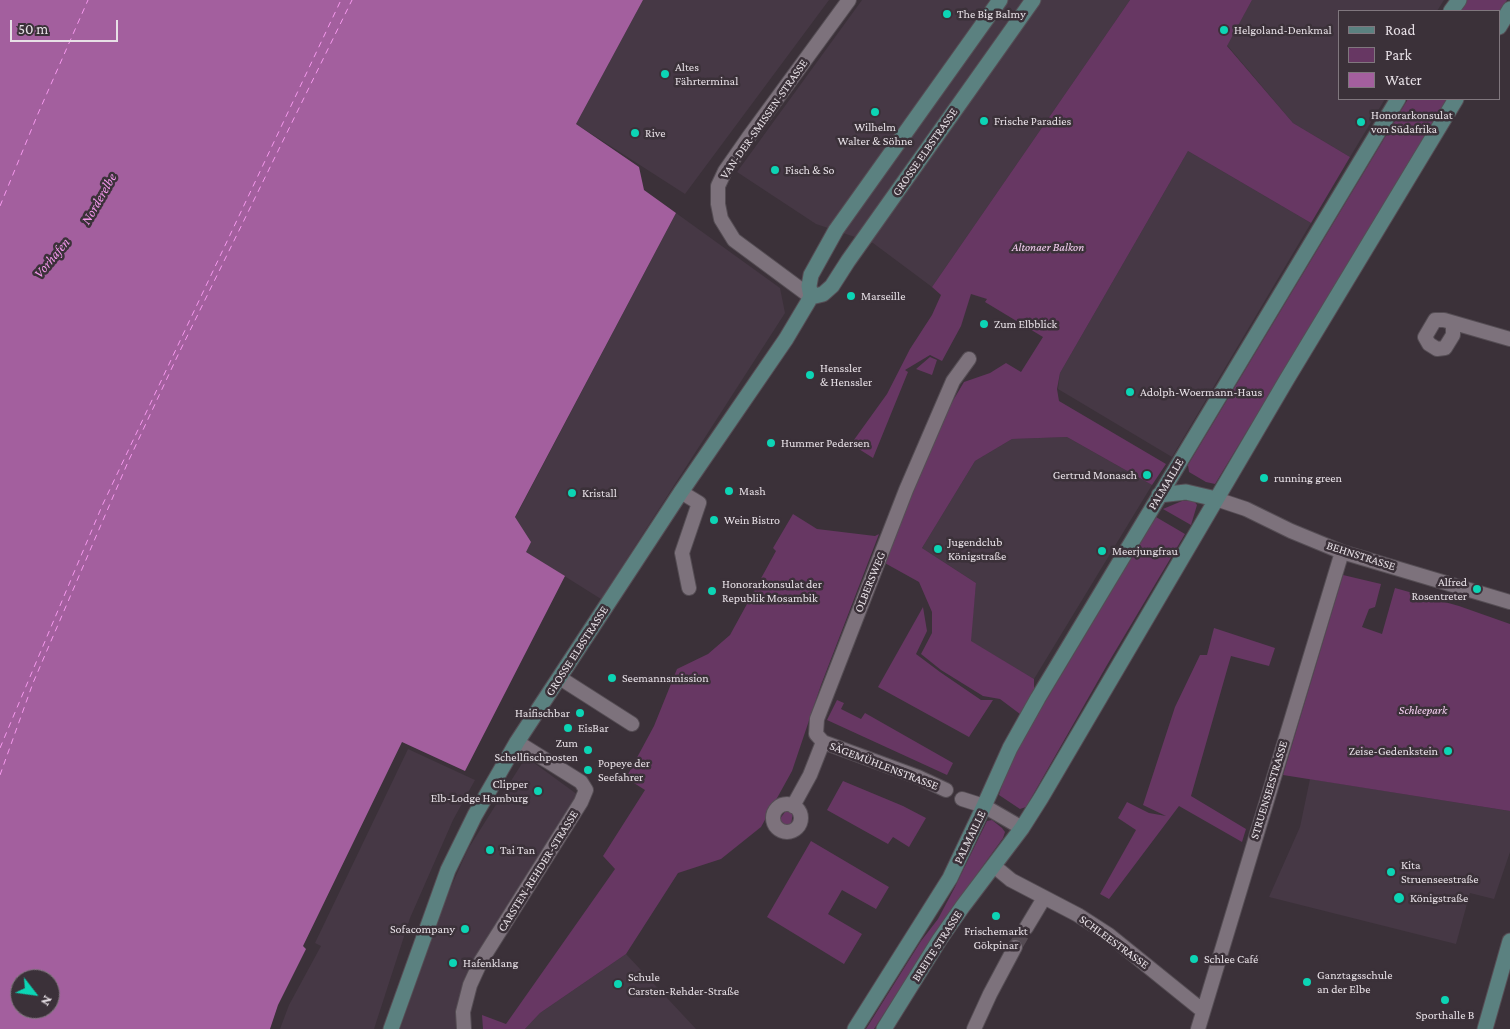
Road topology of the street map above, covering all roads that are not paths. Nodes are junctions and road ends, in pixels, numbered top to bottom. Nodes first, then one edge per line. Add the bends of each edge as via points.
1 (849, 0) edge
2 (1000, 0) edge
3 (1033, 0) edge
4 (1510, 9) edge
5 (1500, 25) edge
6 (1397, 100) edge
7 (1455, 100) edge
8 (811, 297) junction
9 (1453, 323) dead end
10 (1510, 339) edge
11 (969, 359) dead end
12 (681, 492) junction
13 (1160, 495) junction
14 (1216, 499) junction
15 (1342, 552) junction
16 (689, 588) dead end
17 (1510, 602) edge
18 (560, 678) junction
19 (632, 724) dead end
20 (517, 742) junction
21 (823, 742) junction
22 (946, 790) dead end
23 (962, 799) dead end
24 (793, 806) dead end
25 (984, 806) junction
26 (1022, 828) junction
27 (994, 866) junction
28 (950, 878) joint
29 (1044, 898) junction
30 (1026, 928) tunnel mouth
31 (1510, 941) edge
32 (1014, 947) tunnel mouth
33 (1203, 1011) junction
34 (391, 1029) edge
35 (464, 1029) edge
36 (856, 1029) edge
37 (884, 1029) edge
38 (974, 1029) edge
39 (1198, 1029) edge
40 (1485, 1029) edge

1 - 8 street, VAN-DER-SMISSEN-STRASSE via 748,138 718,186 721,219 734,240
2 - 8 main road, GROSSE ELBSTRASSE via 836,230 811,275 808,286
3 - 8 main road, GROSSE ELBSTRASSE via 832,286 823,294
4 - 5 main road
6 - 13 main road, PALMAILLE
7 - 14 main road
8 - 12 main road, GROSSE ELBSTRASSE
9 - 10 street
11 - 21 street, OLBERSWEG via 945,399 845,644 817,719 816,734
12 - 16 street via 699,503 682,552
12 - 18 main road, GROSSE ELBSTRASSE
13 - 14 main road via 1186,492
13 - 25 main road, PALMAILLE via 1010,748
14 - 15 street, BEHNSTRASSE
14 - 26 main road
15 - 17 street, BEHNSTRASSE
15 - 33 street, STRUENSEESTRASSE
18 - 19 street
18 - 20 main road, GROSSE ELBSTRASSE
20 - 34 main road, GROSSE ELBSTRASSE via 448,870
20 - 35 street, CARSTEN-REHDER-STRASSE via 580,782 586,790 577,810 482,961 470,985
21 - 22 street, SÄGEMÜHLENSTRASSE
21 - 24 street
23 - 25 street
25 - 26 street
25 - 28 main road, PALMAILLE
26 - 27 main road
27 - 29 street, SCHLEESTRASSE via 1011,880
27 - 37 main road, BREITE STRASSE via 940,939
28 - 36 main road, BREITE STRASSE
29 - 30 street
29 - 33 street, SCHLEESTRASSE via 1109,935
31 - 40 main road
32 - 38 street
33 - 39 street, STRUENSEESTRASSE

